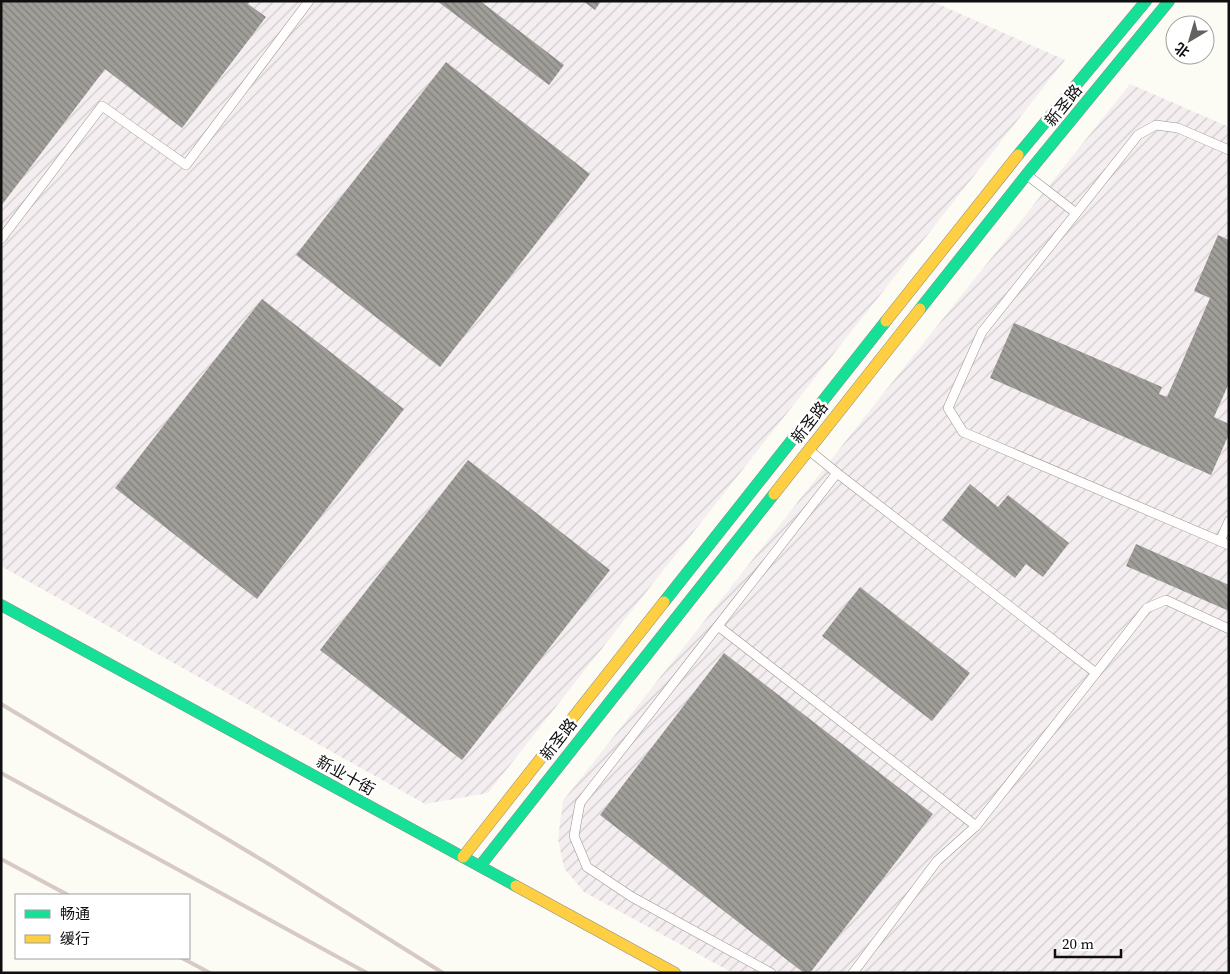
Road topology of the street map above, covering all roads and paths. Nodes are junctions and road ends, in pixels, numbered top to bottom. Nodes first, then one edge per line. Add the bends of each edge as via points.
1 (309, 1) edge
2 (1146, 1) edge
3 (1169, 1) edge
4 (1229, 150) edge
5 (1012, 162) junction
6 (1027, 174) junction
7 (1076, 213) junction
8 (1, 239) edge
9 (794, 438) junction
10 (808, 449) junction
11 (837, 473) junction
12 (1229, 521) edge
13 (1224, 543) edge
14 (1, 605) edge
15 (718, 626) junction
16 (1229, 629) edge
17 (1096, 673) junction
18 (976, 826) junction
19 (463, 857) junction
20 (480, 866) junction
21 (675, 973) edge
22 (771, 973) edge
23 (853, 973) edge

1 - 8 lane via 186,165 102,106
2 - 5 street, 新圣路
3 - 6 street, 新圣路
4 - 7 lane via 1178,128 1156,125 1138,135
5 - 6 lane
5 - 9 street, 新圣路
6 - 7 lane
6 - 10 street, 新圣路
7 - 13 lane via 982,332 948,408 963,432
9 - 10 lane
9 - 19 street, 新圣路
10 - 11 lane
10 - 20 street, 新圣路
11 - 15 lane
11 - 17 lane
12 - 13 lane
14 - 19 street, 新业十街
15 - 18 lane
15 - 22 lane via 580,803 574,836 587,867 632,897
16 - 17 lane via 1166,600 1147,608
17 - 18 lane
18 - 23 lane via 937,861
19 - 20 street, 新业十街
20 - 21 street, 新业十街

